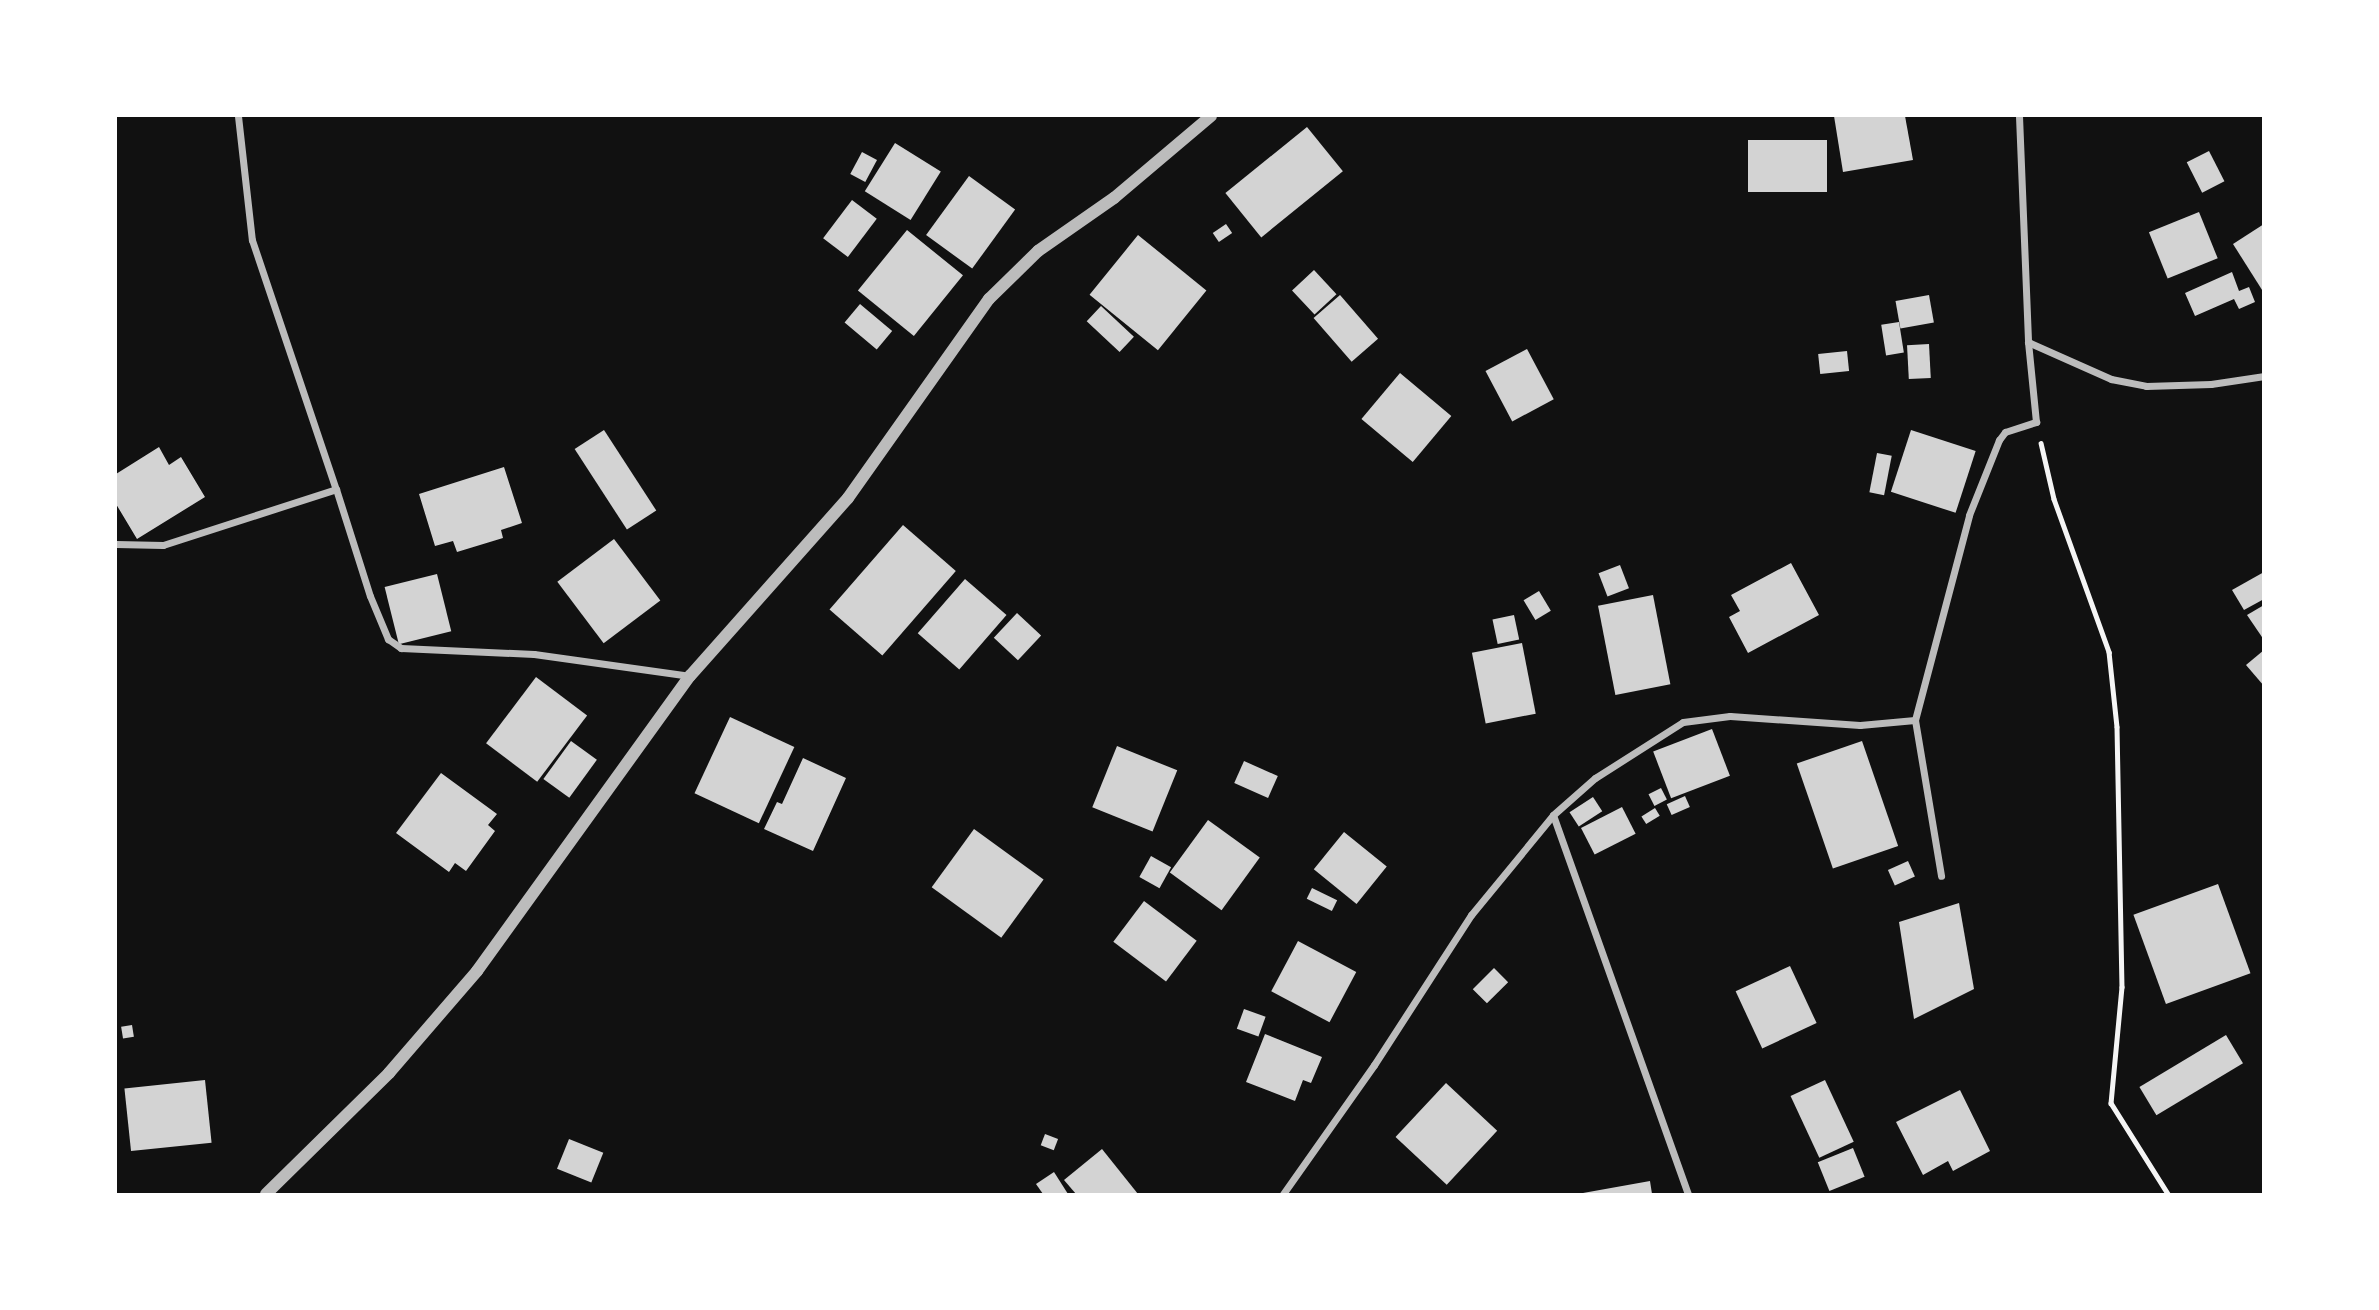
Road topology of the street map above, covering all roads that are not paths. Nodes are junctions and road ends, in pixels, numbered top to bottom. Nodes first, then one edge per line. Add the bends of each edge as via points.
1 (238, 116) edge
2 (1211, 116) edge
3 (2018, 116) edge
4 (2028, 342) junction
5 (2263, 376) edge
6 (336, 489) junction
7 (116, 544) edge
8 (690, 676) junction
9 (1915, 720) junction
10 (1553, 815) junction
11 (1941, 877) dead end
12 (266, 1195) edge
13 (1283, 1195) edge
14 (1688, 1195) edge

1 - 6 street via 252,240
2 - 8 street via 1114,198 1038,251 989,299 848,498
3 - 4 street
4 - 5 street via 2111,379 2146,386 2211,384
4 - 9 street via 2036,422 2006,432 1984,478 1969,515
6 - 7 street via 163,545
6 - 8 street via 388,639 401,648 534,654
8 - 12 street via 477,971 389,1073
9 - 10 street via 1860,725 1730,716 1683,722 1595,778
9 - 11 street
10 - 13 street via 1471,915
10 - 14 street

